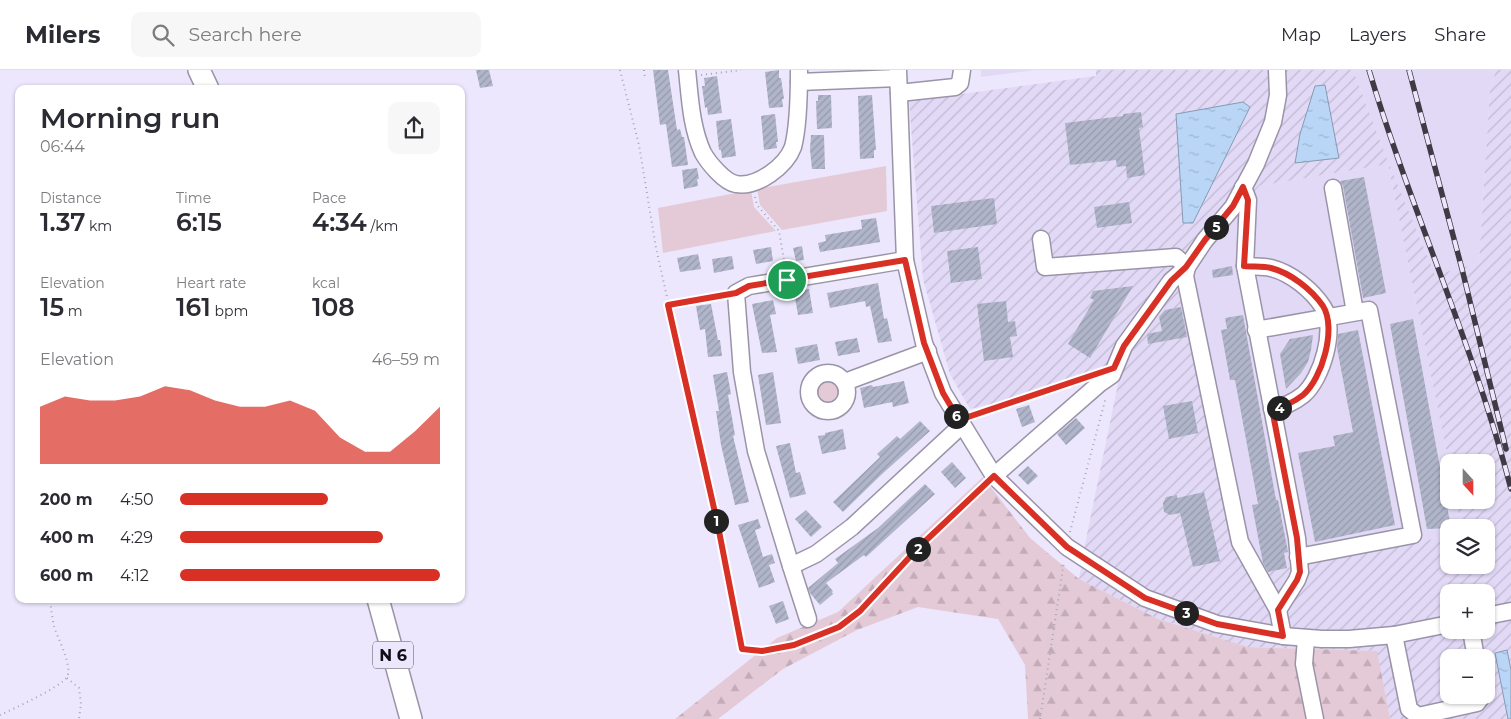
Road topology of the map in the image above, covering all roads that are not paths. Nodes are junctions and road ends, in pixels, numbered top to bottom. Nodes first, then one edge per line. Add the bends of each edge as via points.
1 (200, 70) edge
2 (962, 70) edge
3 (1277, 70) edge
4 (687, 73) edge
5 (799, 76) edge
6 (898, 80) edge
7 (206, 85) edge
8 (1243, 187) junction
9 (1334, 188) dead end
10 (1041, 239) dead end
11 (905, 260) junction
12 (1244, 266) junction
13 (1186, 267) junction
14 (1356, 312) junction
15 (1326, 318) junction
16 (1256, 330) junction
17 (928, 351) junction
18 (845, 382) dead end
19 (1272, 409) junction
20 (961, 423) junction
21 (994, 476) junction
22 (1298, 557) junction
23 (791, 566) junction
24 (379, 603) edge
25 (1278, 610) junction
26 (1511, 611) edge
27 (1495, 614) edge
28 (808, 619) dead end
29 (1440, 626) edge
30 (1394, 635) junction
31 (1283, 636) junction
32 (1306, 638) junction
33 (1472, 704) edge
34 (410, 717) edge
35 (1315, 719) edge

1 - 7 main road
2 - 6 street via 960,83 954,87
3 - 8 street via 1278,95 1273,122
4 - 5 street via 694,127 704,154 719,174 735,184 758,182 781,166 792,148
5 - 6 street
6 - 11 street
8 - 12 street via 1248,200
8 - 13 street via 1233,206
9 - 14 street
10 - 13 street via 1045,267 1176,257
11 - 17 street
11 - 23 street via 749,286 736,293 742,372 756,451
12 - 15 street via 1272,268 1295,279 1313,294 1324,308
12 - 16 street
13 - 21 street via 1171,281 1124,346 1112,375
13 - 25 street via 1185,276 1240,542
14 - 15 street
14 - 22 street via 1369,310 1413,536
15 - 16 street
15 - 19 street via 1329,330 1324,359 1316,379 1304,394
16 - 19 street
17 - 18 street
17 - 20 street via 943,393
19 - 22 street
20 - 21 street
20 - 23 street via 852,527 816,554
21 - 31 street via 1067,547 1145,598 1217,624
22 - 25 street via 1300,572 1297,580
23 - 28 street
24 - 34 main road, N 6
25 - 31 street
26 - 27 street
29 - 30 street
30 - 32 street
30 - 33 street via 1409,709 1418,716
31 - 32 street
32 - 35 street via 1304,664

